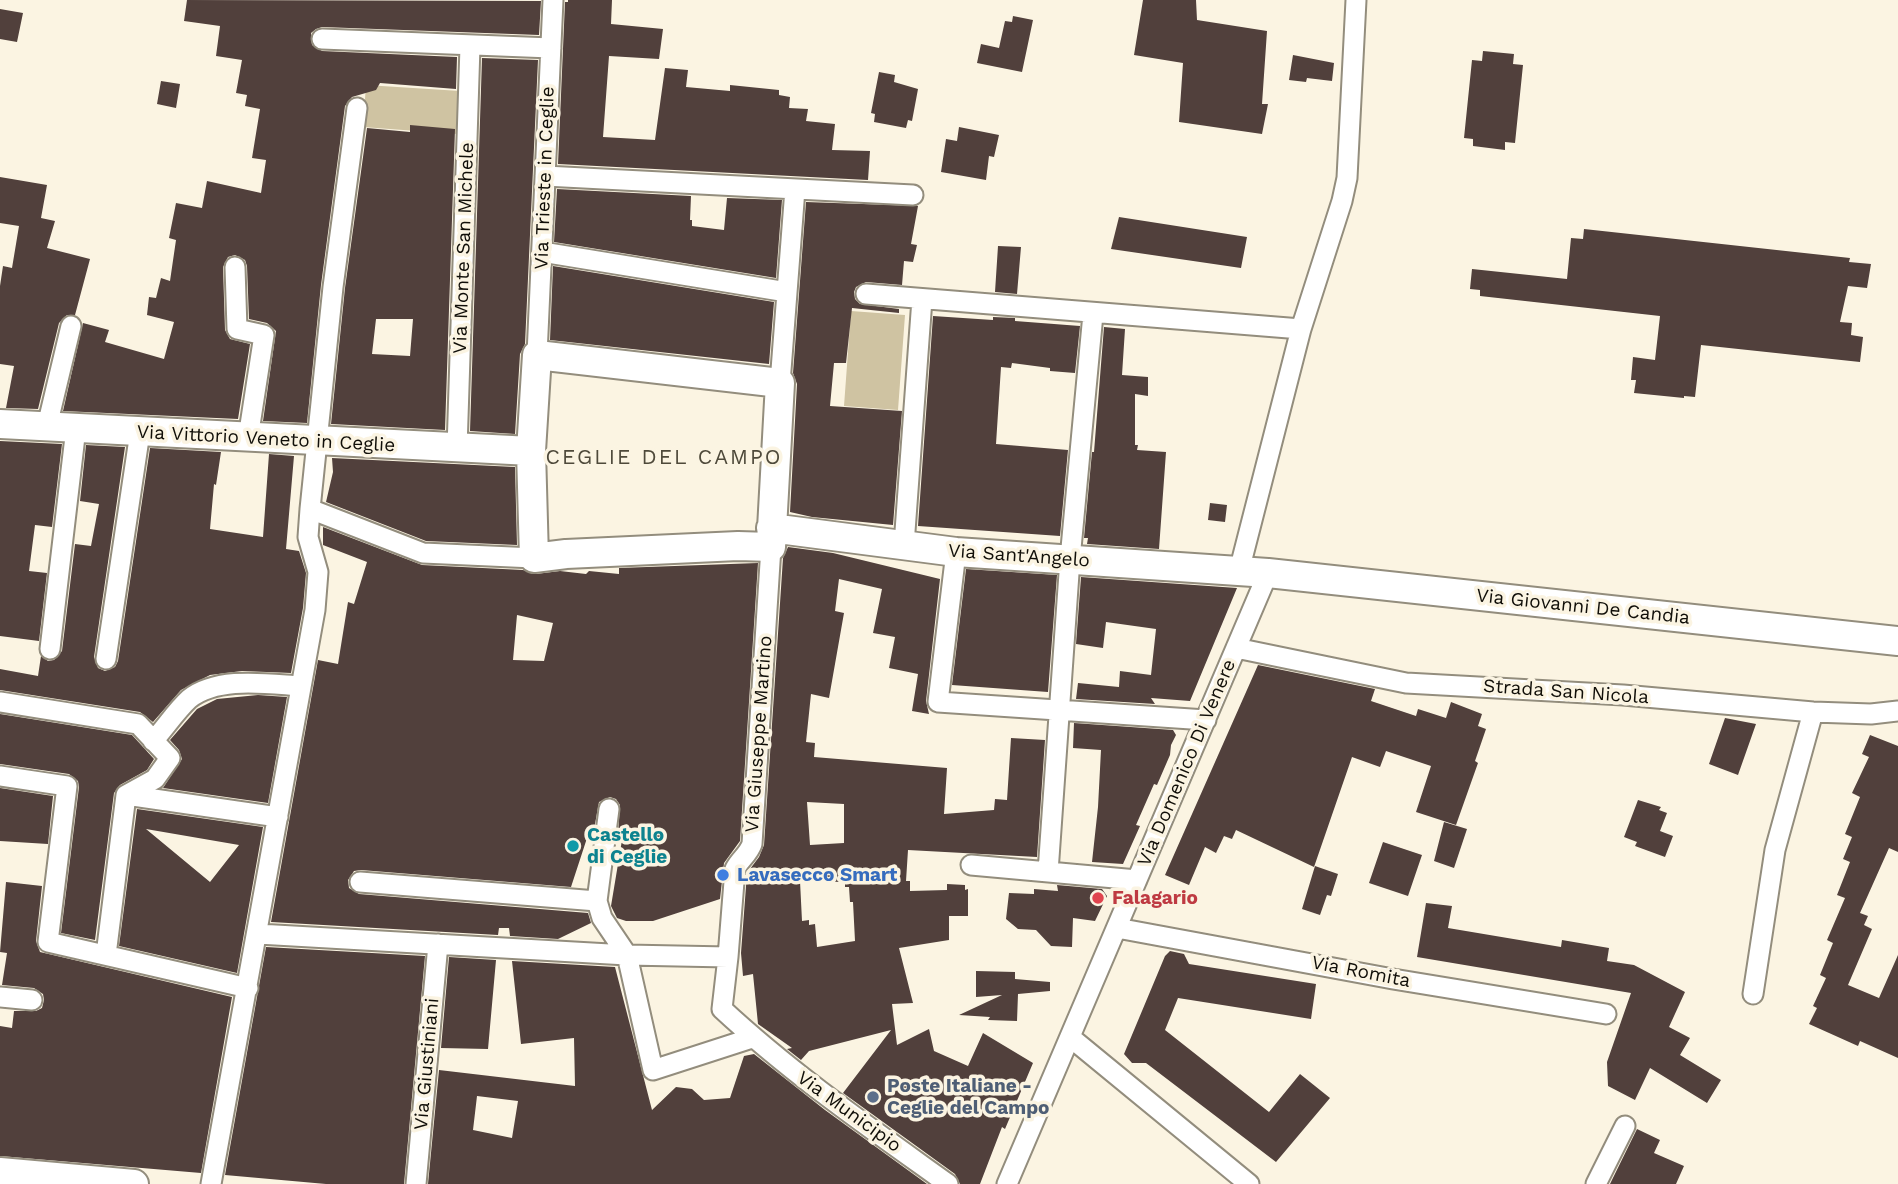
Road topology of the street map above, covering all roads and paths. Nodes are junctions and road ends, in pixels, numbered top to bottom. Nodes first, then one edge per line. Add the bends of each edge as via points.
1 (553, 0) edge
2 (1356, 0) edge
3 (322, 39) dead end
4 (470, 46) junction
5 (551, 48) junction
6 (357, 108) dead end
7 (545, 176) junction
8 (795, 188) junction
9 (913, 195) dead end
10 (542, 252) junction
11 (235, 267) dead end
12 (787, 292) junction
13 (866, 294) dead end
14 (922, 299) junction
15 (1093, 314) junction
16 (71, 326) dead end
17 (1301, 329) junction
18 (537, 355) junction
19 (777, 385) junction
20 (0, 424) edge
21 (47, 426) junction
22 (76, 428) junction
23 (140, 432) junction
24 (248, 438) junction
25 (316, 442) junction
26 (457, 449) junction
27 (531, 452) junction
28 (310, 509) junction
29 (771, 538) junction
30 (904, 545) junction
31 (956, 552) junction
32 (534, 558) junction
33 (1070, 559) junction
34 (1239, 570) junction
35 (1268, 573) junction
36 (1898, 640) edge
37 (1236, 648) junction
38 (50, 649) dead end
39 (106, 659) dead end
40 (302, 686) junction
41 (0, 702) edge
42 (1060, 709) junction
43 (1898, 711) edge
44 (1812, 712) junction
45 (1206, 720) junction
46 (153, 741) junction
47 (0, 776) edge
48 (126, 795) junction
49 (609, 809) dead end
50 (278, 817) junction
51 (971, 865) dead end
52 (1048, 872) junction
53 (1137, 880) junction
54 (360, 882) dead end
55 (597, 901) junction
56 (1117, 928) junction
57 (258, 934) junction
58 (438, 944) junction
59 (106, 955) junction
60 (627, 955) junction
61 (728, 957) junction
62 (706, 965) joint
63 (247, 988) junction
64 (1753, 994) dead end
65 (0, 997) edge
66 (32, 1000) dead end
67 (1606, 1014) dead end
68 (1070, 1037) junction
69 (752, 1038) junction
70 (1625, 1126) dead end
71 (0, 1172) edge
72 (134, 1184) edge
73 (211, 1184) edge
74 (416, 1184) edge
75 (948, 1184) edge
76 (1007, 1184) edge
77 (1249, 1184) edge
78 (1595, 1184) edge

1 - 5 street, Via Trieste in Ceglie
2 - 17 street via 1347,178
3 - 4 street
4 - 5 street
4 - 26 street, Via Monte San Michele
5 - 7 street, Via Trieste in Ceglie
6 - 25 street
7 - 8 street
7 - 10 street, Via Trieste in Ceglie
8 - 9 street
8 - 12 street
10 - 12 street
10 - 18 street, Via Trieste in Ceglie
11 - 24 street via 237,329 264,335
12 - 19 street
13 - 14 street
14 - 15 street
14 - 30 street
15 - 17 street
15 - 33 street
16 - 21 street
17 - 34 street
18 - 19 street
18 - 27 street
19 - 19 street via 763,533 541,543 540,472 548,365
19 - 29 street
20 - 21 street, Via Vittorio Veneto in Ceglie
21 - 22 street, Via Vittorio Veneto in Ceglie
22 - 23 street, Via Vittorio Veneto in Ceglie
22 - 38 street
23 - 24 street, Via Vittorio Veneto in Ceglie
23 - 39 street
24 - 25 street, Via Vittorio Veneto in Ceglie
25 - 26 street, Via Vittorio Veneto in Ceglie
25 - 28 street
26 - 27 street, Via Vittorio Veneto in Ceglie
27 - 32 street
28 - 32 street via 423,553
28 - 40 street via 308,537 317,572
29 - 30 street, Via Sant'Angelo
29 - 32 street, Via Sant'Angelo via 738,546
29 - 61 street, Via Giuseppe Martino via 752,844 735,869
30 - 31 street, Via Sant'Angelo
31 - 33 street, Via Sant'Angelo
31 - 42 street via 939,702
33 - 34 street, Via Sant'Angelo
33 - 42 street
34 - 35 street, Via Sant'Angelo
35 - 36 street, Via Giovanni De Candia
35 - 37 street, Via Domenico Di Venere
37 - 44 street, Strada San Nicola via 1406,683
37 - 45 street, Via Domenico Di Venere
40 - 46 street via 206,689 189,700
40 - 50 street
41 - 46 street via 138,724
42 - 45 street
42 - 52 street
43 - 44 street, Strada San Nicola
44 - 64 street via 1775,850
45 - 53 street, Via Domenico Di Venere
46 - 48 street via 170,758 155,779
47 - 59 street via 67,786 48,942
48 - 50 street
48 - 59 street
49 - 55 street
50 - 57 street
51 - 52 street
52 - 53 street
53 - 56 street, Via Domenico Di Venere
54 - 55 street
55 - 60 street via 602,918
56 - 67 street, Via Romita
56 - 68 street, Via Domenico Di Venere
57 - 58 street
57 - 63 street
58 - 60 street
58 - 74 street, Via Giustiniani
59 - 63 street
60 - 61 street
60 - 69 street via 653,1070
61 - 69 street, Via Giuseppe Martino via 722,1009
62 - 62 street via 641,961 661,1061 737,1037 714,1014
63 - 73 street
65 - 66 street
68 - 76 street, Via Domenico Di Venere
68 - 77 street
69 - 75 street, Via Municipio
70 - 78 street
71 - 72 street

